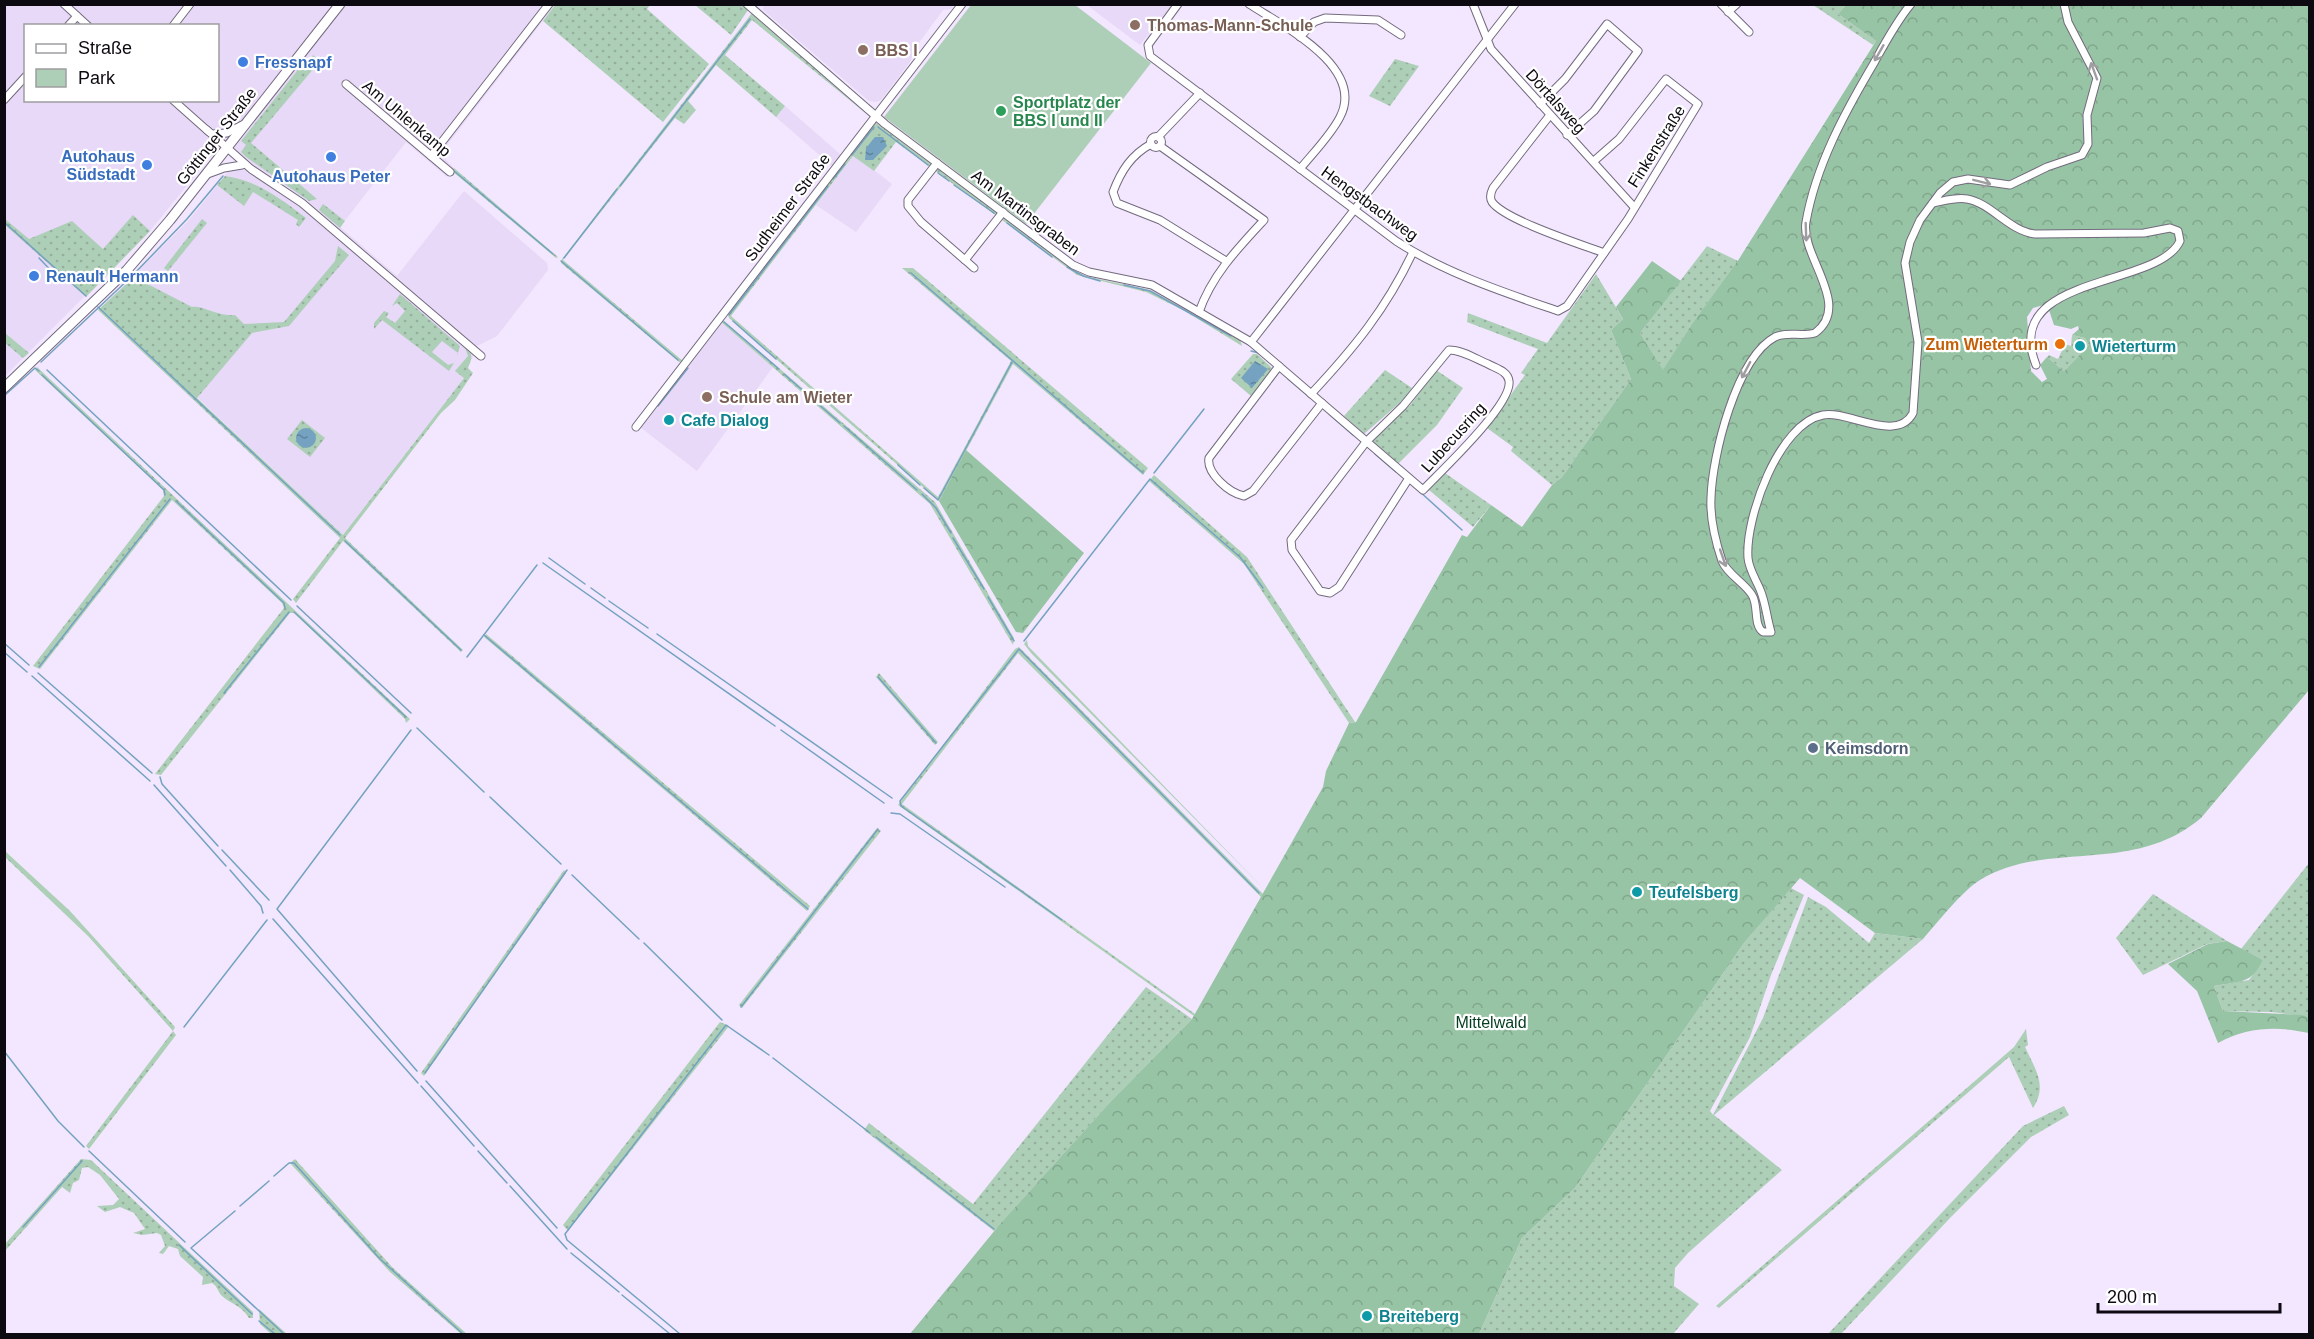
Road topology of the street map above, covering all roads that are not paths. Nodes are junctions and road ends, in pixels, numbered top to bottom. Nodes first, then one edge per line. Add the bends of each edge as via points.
1 (64, 4) edge
2 (190, 4) edge
3 (340, 4) edge
4 (549, 4) edge
5 (962, 4) edge
6 (1178, 4) edge
7 (1249, 4) edge
8 (1473, 4) edge
9 (1515, 4) edge
10 (1721, 4) edge
11 (1737, 4) edge
12 (1911, 4) edge
13 (2064, 4) edge
14 (752, 6) edge
15 (1728, 12) junction
16 (77, 16) junction
17 (70, 24) edge
18 (86, 24) edge
19 (175, 24) edge
20 (1749, 32) dead end
21 (1401, 35) dead end
22 (1300, 37) junction
23 (1486, 41) junction
24 (24, 78) edge
25 (346, 84) dead end
26 (1200, 93) junction
27 (4, 100) edge
28 (175, 102) edge
29 (1540, 104) junction
30 (876, 114) junction
31 (1550, 115) junction
32 (245, 124) junction
33 (210, 132) junction
34 (1568, 135) junction
35 (1158, 137) junction
36 (1151, 144) junction
37 (1160, 146) junction
38 (226, 149) junction
39 (431, 156) junction
40 (1594, 161) junction
41 (937, 164) junction
42 (242, 165) junction
43 (251, 169) junction
44 (1300, 169) junction
45 (450, 172) dead end
46 (206, 175) junction
47 (1933, 202) junction
48 (1634, 207) junction
49 (1354, 210) junction
50 (1003, 212) junction
51 (1413, 252) junction
52 (1604, 253) junction
53 (965, 260) junction
54 (1226, 261) junction
55 (974, 268) dead end
56 (1199, 312) junction
57 (1251, 342) junction
58 (481, 356) dead end
59 (2036, 365) dead end
60 (1279, 366) junction
61 (4, 388) edge
62 (1311, 394) junction
63 (1322, 403) junction
64 (636, 427) dead end
65 (1366, 442) junction
66 (1409, 478) junction
67 (1423, 490) joint

1 - 16 street
2 - 19 street
3 - 32 main road, Göttinger Straße
4 - 39 street
5 - 30 street, Sudheimer Straße
6 - 26 street, Hengstbachweg via 1147,49 1150,56
7 - 22 street
8 - 23 street, Dörtalsweg
9 - 23 street
10 - 15 street
11 - 15 street
12 -> 47 street via 1842,116 1807,215 1806,241 1827,295 1825,321 1815,333 1783,334 1758,352 1743,376 1722,436 1711,490 1712,513 1724,564 1753,597 1758,627 1763,632 1771,632 1748,561 1750,524 1764,480 1790,440 1803,423 1822,415 1837,414 1892,426 1906,422 1912,413 1918,342 1905,260 1916,229
47 -> 13 street via 1944,188 1958,180 2013,185 2086,150 2087,115 2097,78 2068,22
14 - 30 street, Am Martinsgraben
15 - 20 street
16 - 17 street
16 - 18 street
21 - 22 street via 1378,20 1325,18 1314,22
22 - 44 street via 1337,71 1346,92 1340,116
23 - 29 street, Dörtalsweg
23 - 49 street
24 - 27 street
25 - 39 street, Am Uhlenkamp
26 - 35 street
26 - 44 street, Hengstbachweg
28 - 33 street
29 - 31 street, Dörtalsweg
29 - 34 street via 1565,79 1607,24 1638,51 1594,111
30 - 41 street, Am Martinsgraben
30 - 64 street, Sudheimer Straße
31 - 34 street, Dörtalsweg
31 - 52 street via 1493,188 1492,202 1522,222
32 - 33 street via 227,133
32 - 38 main road, Göttinger Straße
33 - 38 street
34 - 40 street, Dörtalsweg
35 - 36 street via 1152,138
35 - 37 street
36 - 37 street
36 - 54 street via 1120,172 1113,192 1117,203 1160,220
37 - 54 street via 1264,220
38 - 42 street
38 - 43 street
38 - 46 main road, Göttinger Straße
39 - 45 street, Am Uhlenkamp
40 - 48 street, Dörtalsweg
40 - 48 street, Finkenstraße via 1619,139 1666,79 1698,104
41 - 50 street, Am Martinsgraben
41 - 53 street via 908,200 908,206
42 - 43 street
42 - 46 street
43 - 58 street via 302,203
44 - 49 street, Hengstbachweg
46 - 61 main road, Göttinger Straße via 113,283
47 - 59 street via 1972,200 2023,231 2035,234 2144,233 2170,228 2178,231 2180,241 2170,254 2093,283 2048,306 2031,331
48 - 52 street
49 - 51 street, Hengstbachweg
49 - 57 street
50 - 53 street
50 - 56 street, Am Martinsgraben via 1081,270 1150,284
51 - 52 street, Hengstbachweg via 1558,311 1567,306
51 - 62 street via 1375,321
53 - 55 street
54 - 56 street
56 - 57 street, Am Martinsgraben
57 - 60 street, Am Martinsgraben
60 - 62 street, Am Martinsgraben
60 - 63 street via 1209,458 1211,472 1233,491 1244,496 1253,491
62 - 63 street, Am Martinsgraben
63 - 65 street, Am Martinsgraben
65 - 66 street, Am Martinsgraben
65 - 66 street via 1291,540 1292,550 1320,591 1330,593 1341,584
65 - 67 street, Lubecusring via 1403,406 1449,350 1504,373 1509,385 1497,409
66 - 67 street, Am Martinsgraben

